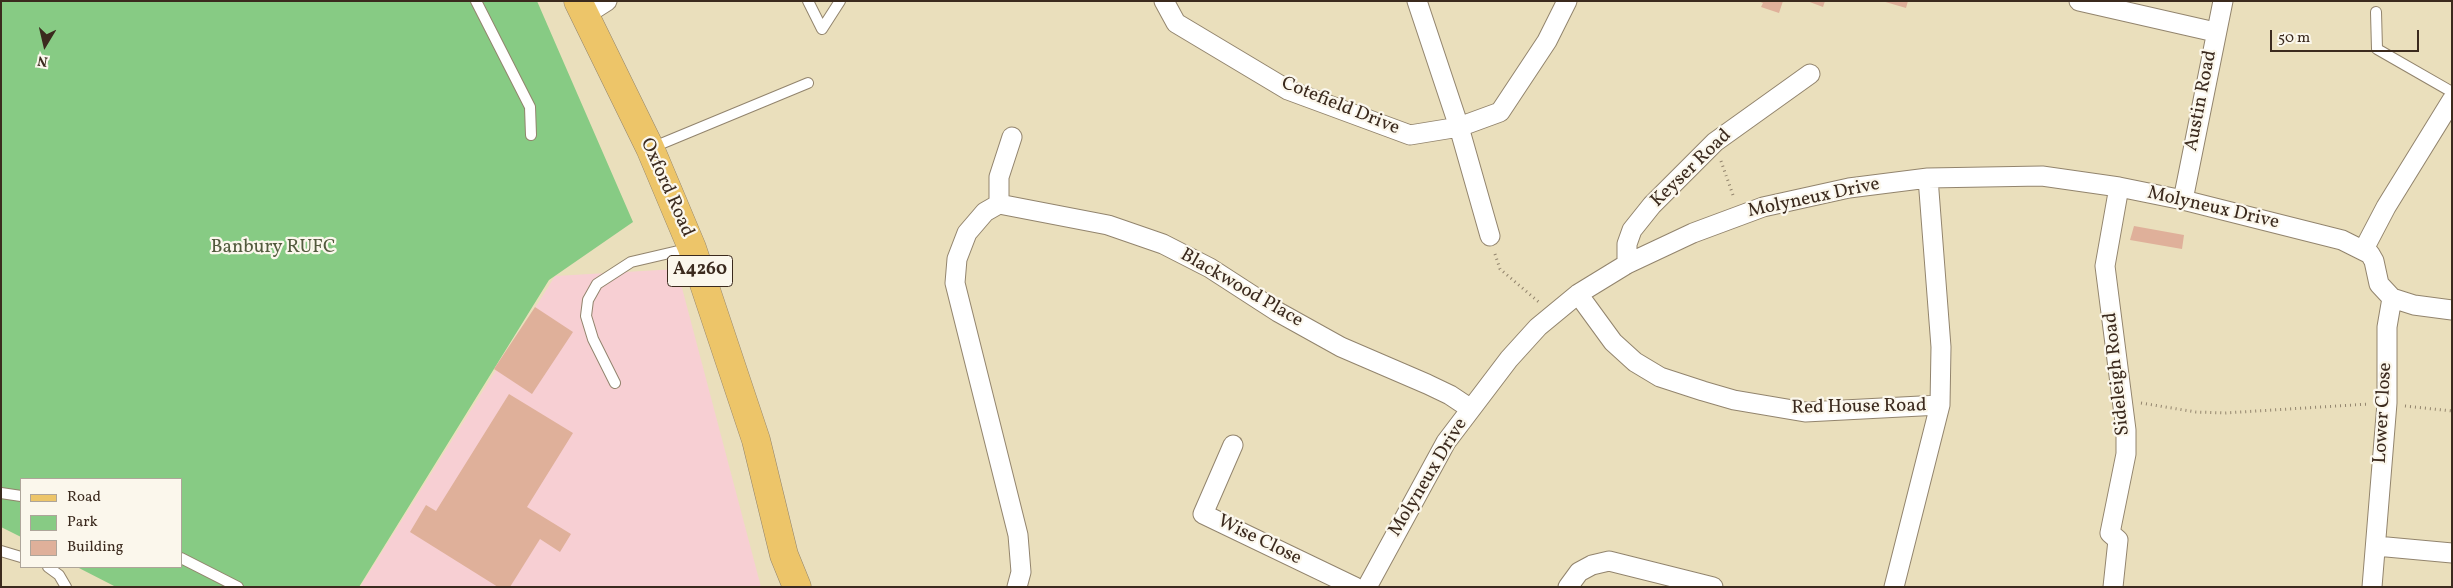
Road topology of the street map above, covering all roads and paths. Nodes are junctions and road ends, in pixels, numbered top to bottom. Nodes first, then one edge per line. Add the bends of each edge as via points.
1 (476, 1) edge
2 (808, 1) edge
3 (840, 1) edge
4 (1164, 1) edge
5 (1417, 1) edge
6 (1567, 1) edge
7 (2079, 1) edge
8 (2223, 1) edge
9 (590, 6) edge
10 (2376, 12) dead end
11 (2215, 32) junction
12 (1810, 74) dead end
13 (808, 83) dead end
14 (2452, 92) edge
15 (2452, 100) edge
16 (1459, 127) junction
17 (531, 135) dead end
18 (1012, 137) dead end
19 (1715, 142) junction
20 (650, 148) junction
21 (1928, 178) junction
22 (2119, 187) junction
23 (2182, 200) junction
24 (999, 204) junction
25 (1739, 216) junction
26 (1490, 236) joint
27 (692, 248) junction
28 (2364, 250) junction
29 (1627, 264) junction
30 (1578, 294) junction
31 (2392, 298) junction
32 (2452, 310) edge
33 (1553, 314) junction
34 (616, 383) dead end
35 (2122, 400) junction
36 (2387, 403) junction
37 (1940, 406) junction
38 (1470, 409) junction
39 (2452, 411) edge
40 (1233, 445) dead end
41 (1, 493) edge
42 (20, 496) edge
43 (2376, 546) junction
44 (1, 551) edge
45 (2452, 553) edge
46 (784, 555) junction
47 (20, 557) edge
48 (182, 559) edge
49 (49, 568) edge
50 (66, 587) edge
51 (238, 587) edge
52 (784, 587) edge
53 (797, 587) edge
54 (1017, 587) edge
55 (1355, 587) edge
56 (1366, 587) edge
57 (1568, 587) edge
58 (1713, 587) edge
59 (1894, 587) edge
60 (2113, 587) edge
61 (2372, 587) edge

1 - 17 lane via 530,107
2 - 3 lane via 822,29
4 - 16 street, Cotefield Drive via 1176,23 1288,90 1410,135
5 - 16 street
6 - 16 street, Cotefield Drive via 1547,41 1500,112
7 - 11 street
8 - 11 street, Austin Road
9 - 20 main road, Oxford Road / A4260
10 - 14 lane via 2377,49
11 - 23 street, Austin Road
12 - 19 street, Keyser Road
13 - 20 lane
15 - 28 street via 2386,207
16 - 26 street
18 - 24 street via 999,176
19 - 25 path
19 - 29 street, Keyser Road via 1652,205 1632,230 1627,244
20 - 27 main road, Oxford Road / A4260
21 - 22 street, Molyneux Drive via 2042,176
21 - 25 street, Molyneux Drive via 1849,188 1763,207
21 - 37 street, Red House Road via 1941,347
22 - 23 street, Molyneux Drive
22 - 35 street, Sideleigh Road via 2105,266
23 - 28 street, Molyneux Drive via 2342,240
24 - 38 street, Blackwood Place via 1108,225 1163,244 1210,268 1278,312 1341,347 1427,384
24 - 54 street via 985,212 967,233 957,259 954,283 1018,535 1020,572
25 - 29 street, Molyneux Drive
26 - 33 path via 1500,269
27 - 34 lane via 631,262 597,284 588,300 586,316 593,339
27 - 46 main road, Oxford Road / A4260 via 756,440
28 - 31 street via 2374,261 2379,284
29 - 30 street, Molyneux Drive
30 - 33 street, Molyneux Drive
30 - 37 street, Red House Road via 1613,342 1635,362 1660,377 1703,391 1734,400 1805,412
31 - 32 street via 2414,305
31 - 36 street, Lower Close via 2387,327
33 - 38 street, Molyneux Drive via 1509,359
35 - 36 path via 2196,412 2225,413
35 - 60 street, Sideleigh Road via 2126,454 2110,533 2118,540
36 - 39 path
36 - 43 street, Lower Close
37 - 59 street, Red House Road
38 - 56 street, Molyneux Drive via 1446,442
40 - 55 street, Wise Close via 1203,514
41 - 42 lane
43 - 45 street
43 - 61 street, Lower Close
44 - 47 lane
46 - 52 main road, Oxford Road / A4260
46 - 53 main road, Oxford Road / A4260
48 - 51 lane
49 - 50 lane via 59,575
57 - 58 street via 1578,572 1609,561

